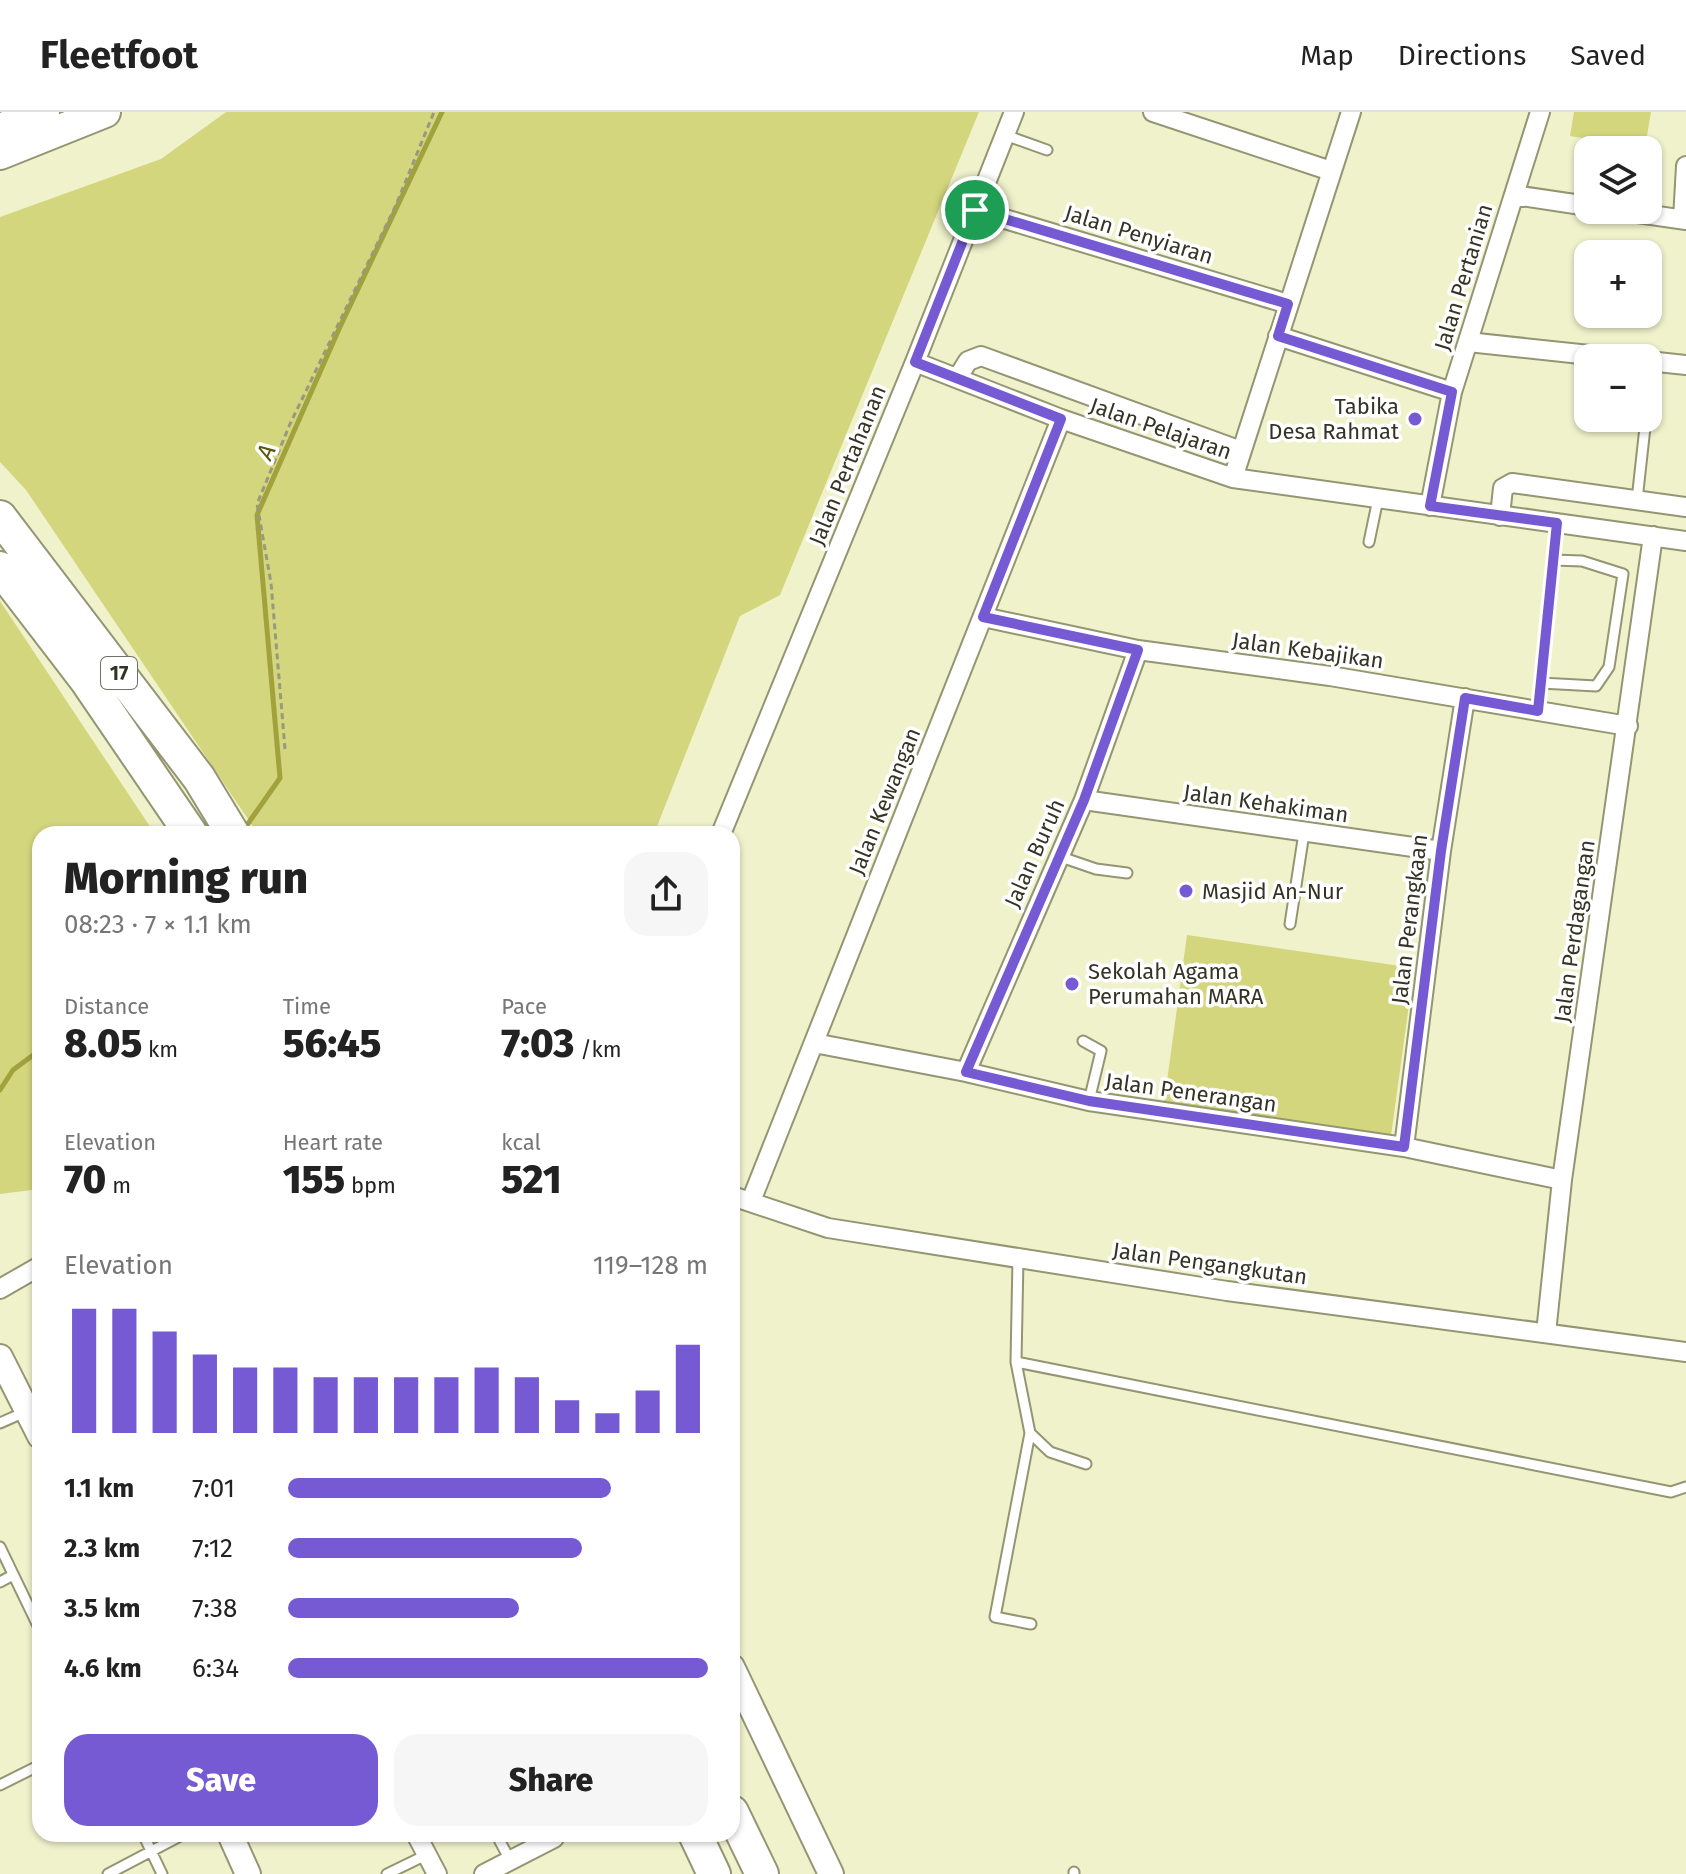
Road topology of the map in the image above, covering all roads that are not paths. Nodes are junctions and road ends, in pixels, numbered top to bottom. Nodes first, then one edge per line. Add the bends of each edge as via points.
1 (44, 112) edge
2 (105, 112) edge
3 (1014, 112) edge
4 (1153, 112) edge
5 (1351, 112) edge
6 (1540, 112) edge
7 (0, 129) edge
8 (1005, 135) junction
9 (1047, 150) dead end
10 (0, 154) edge
11 (1686, 166) edge
12 (1331, 171) junction
13 (1514, 195) junction
14 (1574, 204) edge
15 (975, 210) junction
16 (1662, 217) edge
17 (1685, 220) edge
18 (1288, 304) junction
19 (1278, 336) junction
20 (1468, 342) junction
21 (1574, 353) edge
22 (915, 362) junction
23 (1662, 362) edge
24 (1686, 365) edge
25 (958, 377) junction
26 (1452, 392) junction
27 (1061, 419) junction
28 (1644, 432) edge
29 (1241, 451) junction
30 (1233, 478) junction
31 (1378, 499) junction
32 (1637, 500) junction
33 (1430, 506) junction
34 (1686, 507) edge
35 (1500, 516) junction
36 (0, 517) edge
37 (1557, 523) junction
38 (1653, 536) junction
39 (1686, 541) edge
40 (1369, 542) dead end
41 (1553, 560) junction
42 (0, 568) edge
43 (983, 617) junction
44 (1138, 650) junction
45 (1541, 683) junction
46 (1465, 698) junction
47 (1538, 711) junction
48 (1628, 726) junction
49 (1084, 800) junction
50 (186, 826) edge
51 (228, 826) edge
52 (724, 826) edge
53 (1304, 833) junction
54 (1441, 851) junction
55 (1058, 856) junction
56 (1127, 873) dead end
57 (1290, 924) dead end
58 (1083, 1041) dead end
59 (814, 1043) junction
60 (966, 1072) junction
61 (1089, 1101) junction
62 (1404, 1147) junction
63 (1562, 1180) junction
64 (741, 1198) edge
65 (1018, 1258) junction
66 (32, 1271) edge
67 (0, 1289) edge
68 (1546, 1333) junction
69 (1686, 1352) edge
70 (0, 1357) edge
71 (1016, 1362) junction
72 (28, 1411) junction
73 (32, 1419) edge
74 (0, 1423) edge
75 (1030, 1433) junction
76 (1086, 1464) dead end
77 (1686, 1487) edge
78 (0, 1547) edge
79 (13, 1575) junction
80 (0, 1582) edge
81 (32, 1614) edge
82 (1031, 1624) dead end
83 (740, 1684) edge
84 (32, 1769) edge
85 (0, 1785) edge
86 (740, 1829) edge
87 (147, 1842) edge
88 (168, 1842) edge
89 (234, 1842) edge
90 (420, 1842) edge
91 (500, 1842) edge
92 (546, 1842) edge
93 (699, 1842) edge
94 (151, 1850) junction
95 (426, 1855) junction
96 (510, 1860) junction
97 (108, 1874) edge
98 (162, 1874) edge
99 (248, 1874) edge
100 (387, 1874) edge
101 (437, 1874) edge
102 (484, 1874) edge
103 (714, 1874) edge
104 (762, 1874) edge
105 (831, 1874) edge

1 - 7 main road
2 - 10 main road
3 - 8 street, Jalan Pertahanan
4 - 12 street
5 - 12 street
6 - 13 street, Jalan Pertanian
8 - 9 lane
8 - 15 street, Jalan Pertahanan
11 - 17 street
12 - 18 street
13 - 14 street
13 - 20 street, Jalan Pertanian
15 - 18 street, Jalan Penyiaran
15 - 22 street, Jalan Pertahanan
16 - 17 street
18 - 19 street
19 - 26 street
19 - 29 street
20 - 21 street
20 - 26 street, Jalan Pertanian
22 - 25 street, Jalan Pelajaran
22 - 52 street, Jalan Pertahanan
23 - 24 street
25 - 27 street, Jalan Pelajaran
25 - 29 street via 968,361 981,356
26 - 33 street, Jalan Pertanian
27 - 30 street, Jalan Pelajaran
27 - 43 street, Jalan Kewangan
28 - 32 lane
29 - 30 street
30 - 31 street, Jalan Pelajaran
31 - 33 street, Jalan Pelajaran
31 - 40 lane
32 - 34 street
32 - 35 street via 1512,483 1503,488
33 - 35 street, Jalan Pelajaran
35 - 37 street, Jalan Pelajaran
36 - 51 highway, 17 via 199,778
37 - 38 street, Jalan Pelajaran
37 - 41 lane
38 - 39 street, Jalan Pelajaran
38 - 48 street, Jalan Perdagangan
41 - 45 lane
41 - 45 lane via 1582,561 1623,574 1609,667 1596,686
42 - 50 highway, 17 via 86,680
43 - 44 street, Jalan Kebajikan
43 - 59 street, Jalan Kewangan
44 - 46 street, Jalan Kebajikan
44 - 49 street, Jalan Buruh
45 - 47 lane
46 - 47 street, Jalan Kebajikan
46 - 54 street, Jalan Perangkaan
47 - 48 street, Jalan Kebajikan
48 - 63 street, Jalan Perdagangan
49 - 53 street, Jalan Kehakiman
49 - 55 street, Jalan Buruh
53 - 54 street, Jalan Kehakiman
53 - 57 lane
54 - 62 street, Jalan Perangkaan
55 - 56 lane
55 - 60 street, Jalan Buruh
58 - 61 lane via 1101,1051
59 - 60 street, Jalan Penerangan
59 - 64 street, Jalan Kewangan
60 - 61 street, Jalan Penerangan
61 - 62 street, Jalan Penerangan
62 - 63 street, Jalan Penerangan
63 - 68 street, Jalan Perdagangan
64 - 65 street, Jalan Pengangkutan via 828,1228
65 - 68 street, Jalan Pengangkutan
65 - 71 lane
66 - 67 street
68 - 69 street, Jalan Pengangkutan
70 - 72 street
71 - 75 lane
71 - 77 lane via 1671,1492
72 - 73 street
72 - 74 lane
75 - 76 lane via 1050,1452
75 - 82 lane via 995,1617
78 - 79 lane
79 - 80 lane
79 - 81 lane
83 - 105 street
84 - 85 lane
86 - 104 highway
87 - 94 lane
88 - 94 lane
89 - 99 street
90 - 95 street
91 - 96 lane
92 - 96 street
93 - 103 highway
94 - 97 lane
94 - 98 lane
95 - 100 lane
95 - 101 street
96 - 102 street

